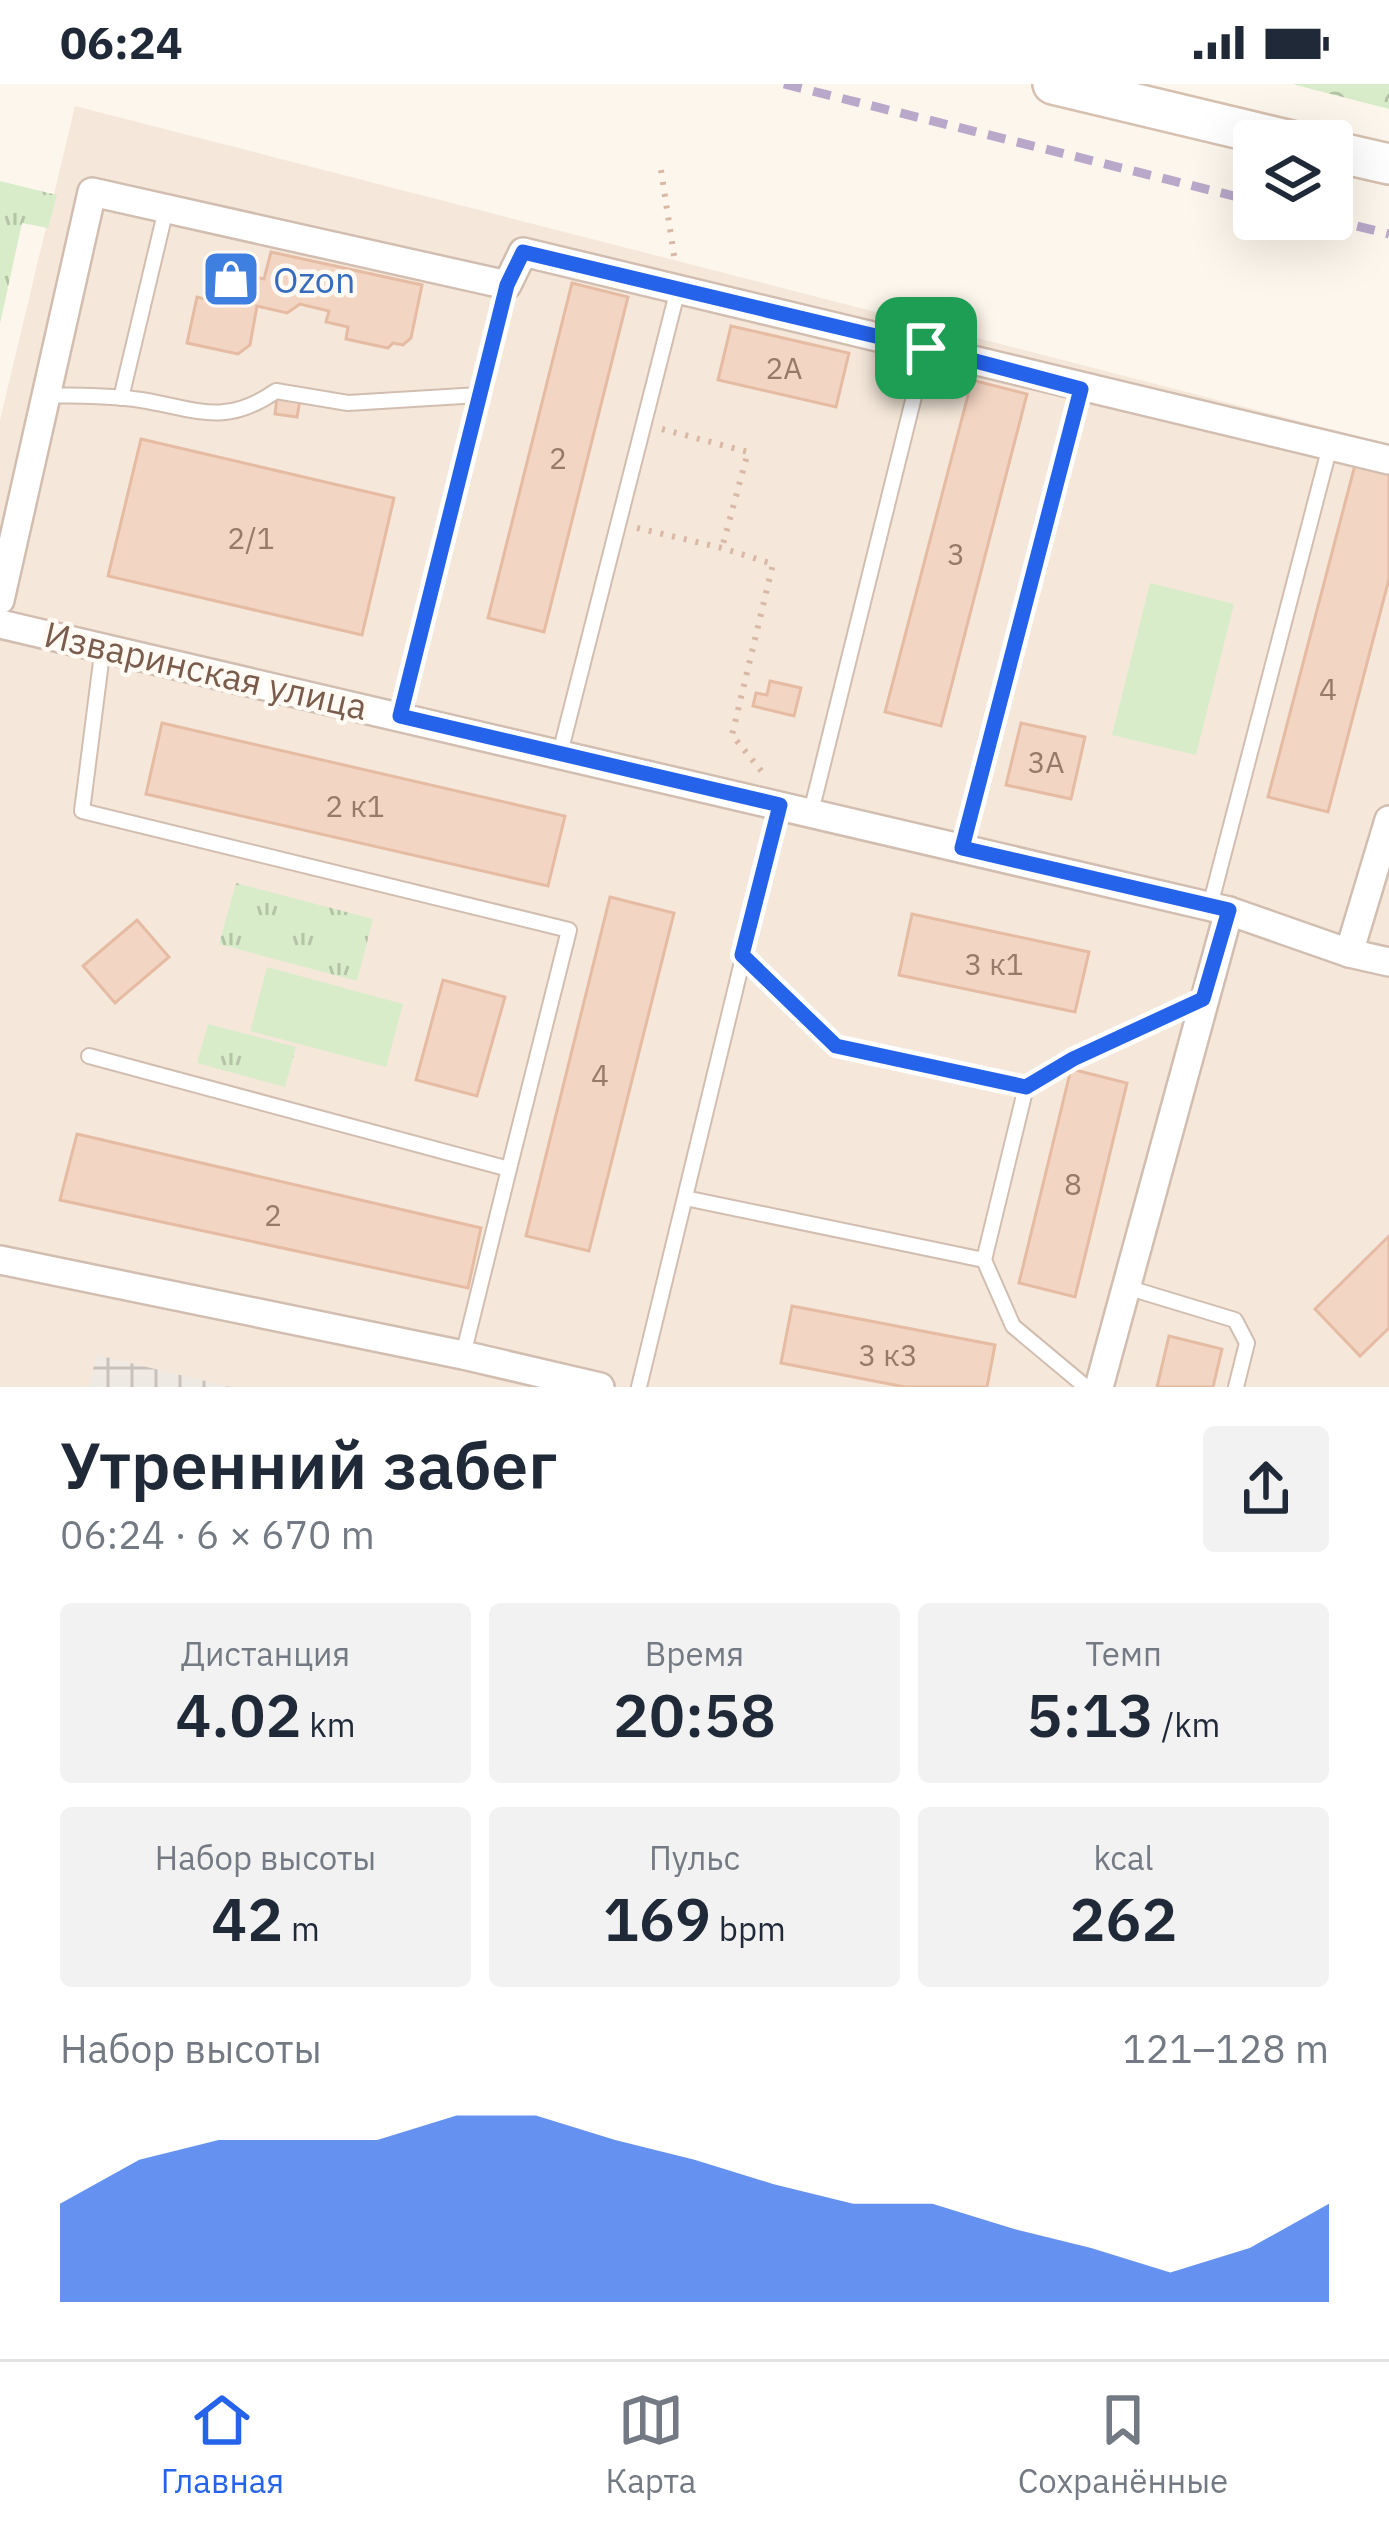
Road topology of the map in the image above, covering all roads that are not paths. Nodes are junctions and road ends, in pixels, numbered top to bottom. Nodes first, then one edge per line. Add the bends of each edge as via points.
1 (1053, 84) edge
2 (1233, 127) edge
3 (1353, 156) edge
4 (1389, 164) edge
5 (166, 209) junction
6 (507, 285) junction
7 (679, 289) junction
8 (926, 348) junction
9 (1081, 389) junction
10 (46, 395) junction
11 (479, 395) junction
12 (121, 398) junction
13 (1330, 446) junction
14 (1389, 460) edge
15 (0, 599) edge
16 (0, 623) edge
17 (103, 646) junction
18 (400, 716) junction
19 (560, 753) junction
20 (794, 808) junction
21 (1389, 820) edge
22 (962, 848) junction
23 (1220, 908) junction
24 (1349, 953) junction
25 (742, 955) junction
26 (1389, 962) edge
27 (1203, 999) junction
28 (89, 1057) dead end
29 (1026, 1087) junction
30 (509, 1169) junction
31 (685, 1198) junction
32 (984, 1260) junction
33 (0, 1261) edge
34 (1126, 1287) junction
35 (463, 1355) junction
36 (600, 1387) edge
37 (639, 1387) edge
38 (1086, 1387) edge
39 (1099, 1387) edge
40 (1236, 1387) edge

1 - 2 street
3 - 4 street
5 - 6 street
5 - 10 street via 92,192
5 - 12 lane
6 - 7 street via 523,252
6 - 11 lane
7 - 8 street
7 - 19 lane
8 - 9 street
8 - 20 lane
9 - 13 street
9 - 22 lane
10 - 12 lane
10 - 15 street
11 - 12 lane via 348,403 276,392 256,406 212,415
11 - 18 lane
13 - 14 street
13 - 23 lane
16 - 17 street, Изваринская улица
17 - 18 street, Изваринская улица
17 - 30 lane via 82,811 569,930
18 - 19 street, Изваринская улица
19 - 20 street, Изваринская улица
20 - 22 street, Изваринская улица
20 - 25 lane
21 - 24 street
22 - 23 street, Изваринская улица
23 - 24 street, Изваринская улица
23 - 27 street
24 - 26 street, Изваринская улица
25 - 29 lane via 836,1046
25 - 31 lane
27 - 29 lane
27 - 34 street
28 - 30 lane
29 - 32 lane
30 - 35 lane
31 - 32 lane
31 - 37 lane
32 - 38 lane via 1013,1326
33 - 35 street
34 - 39 street
34 - 40 lane via 1235,1320 1247,1343
35 - 36 street

